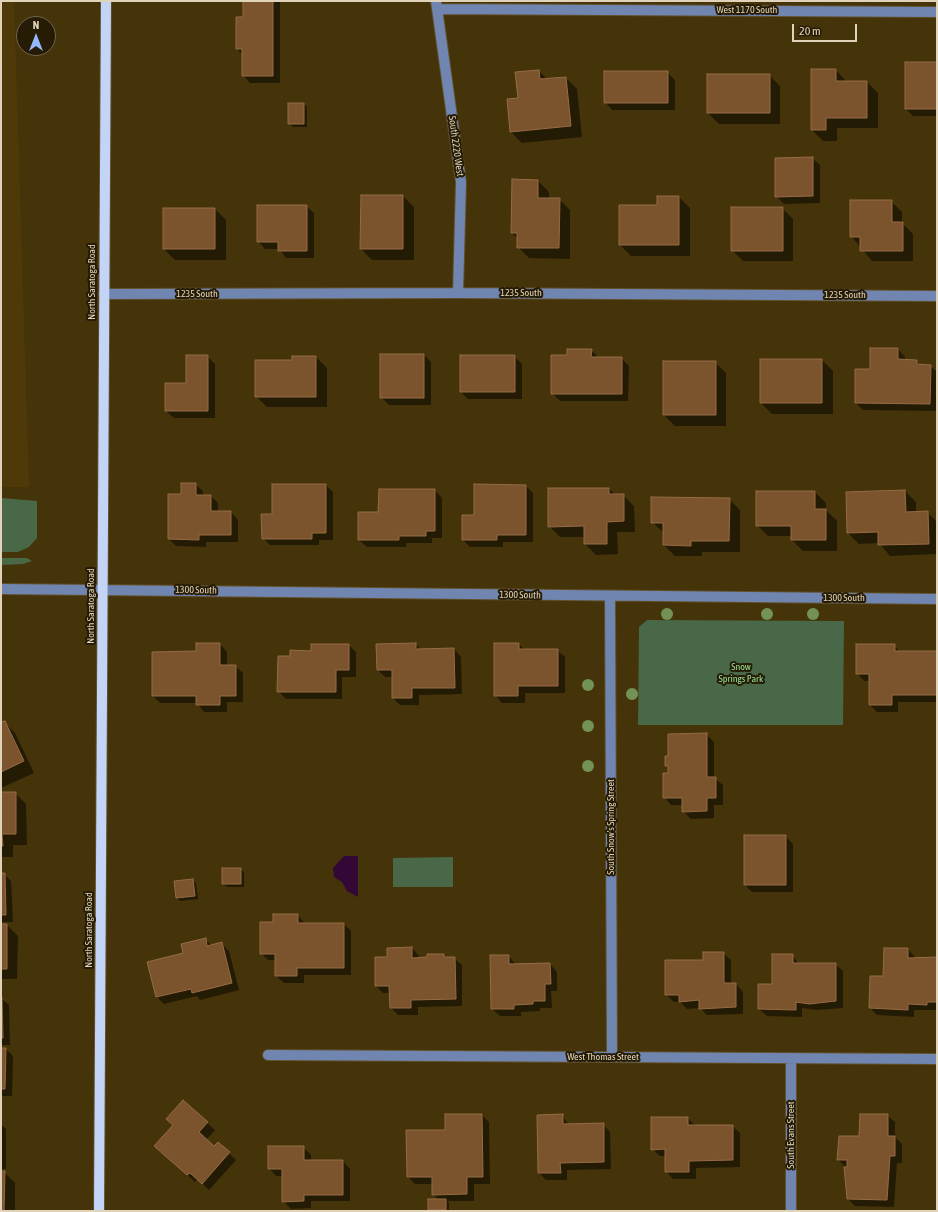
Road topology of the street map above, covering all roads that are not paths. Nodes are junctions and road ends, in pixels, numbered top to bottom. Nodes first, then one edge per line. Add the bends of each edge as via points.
1 (106, 1) edge
2 (437, 5) edge
3 (721, 6) edge
4 (937, 12) edge
5 (458, 293) junction
6 (104, 294) junction
7 (937, 296) edge
8 (1, 589) edge
9 (102, 589) junction
10 (610, 596) junction
11 (937, 599) edge
12 (268, 1055) dead end
13 (612, 1057) junction
14 (791, 1058) junction
15 (937, 1059) edge
16 (99, 1211) edge
17 (791, 1211) edge

1 - 6 main road, North Saratoga Road
2 - 3 street, West 1170 South
2 - 5 street, South 2220 West via 461,182
3 - 4 street, West 1170 South
5 - 6 street, 1235 South
5 - 7 street, 1235 South
6 - 9 main road, North Saratoga Road
8 - 9 street, 1300 South
9 - 10 street, 1300 South
9 - 16 main road, North Saratoga Road
10 - 11 street, 1300 South
10 - 13 street, South Snow's Spring Street
12 - 13 street, West Thomas Street
13 - 14 street, West Thomas Street
14 - 15 street, West Thomas Street
14 - 17 street, South Evans Street

